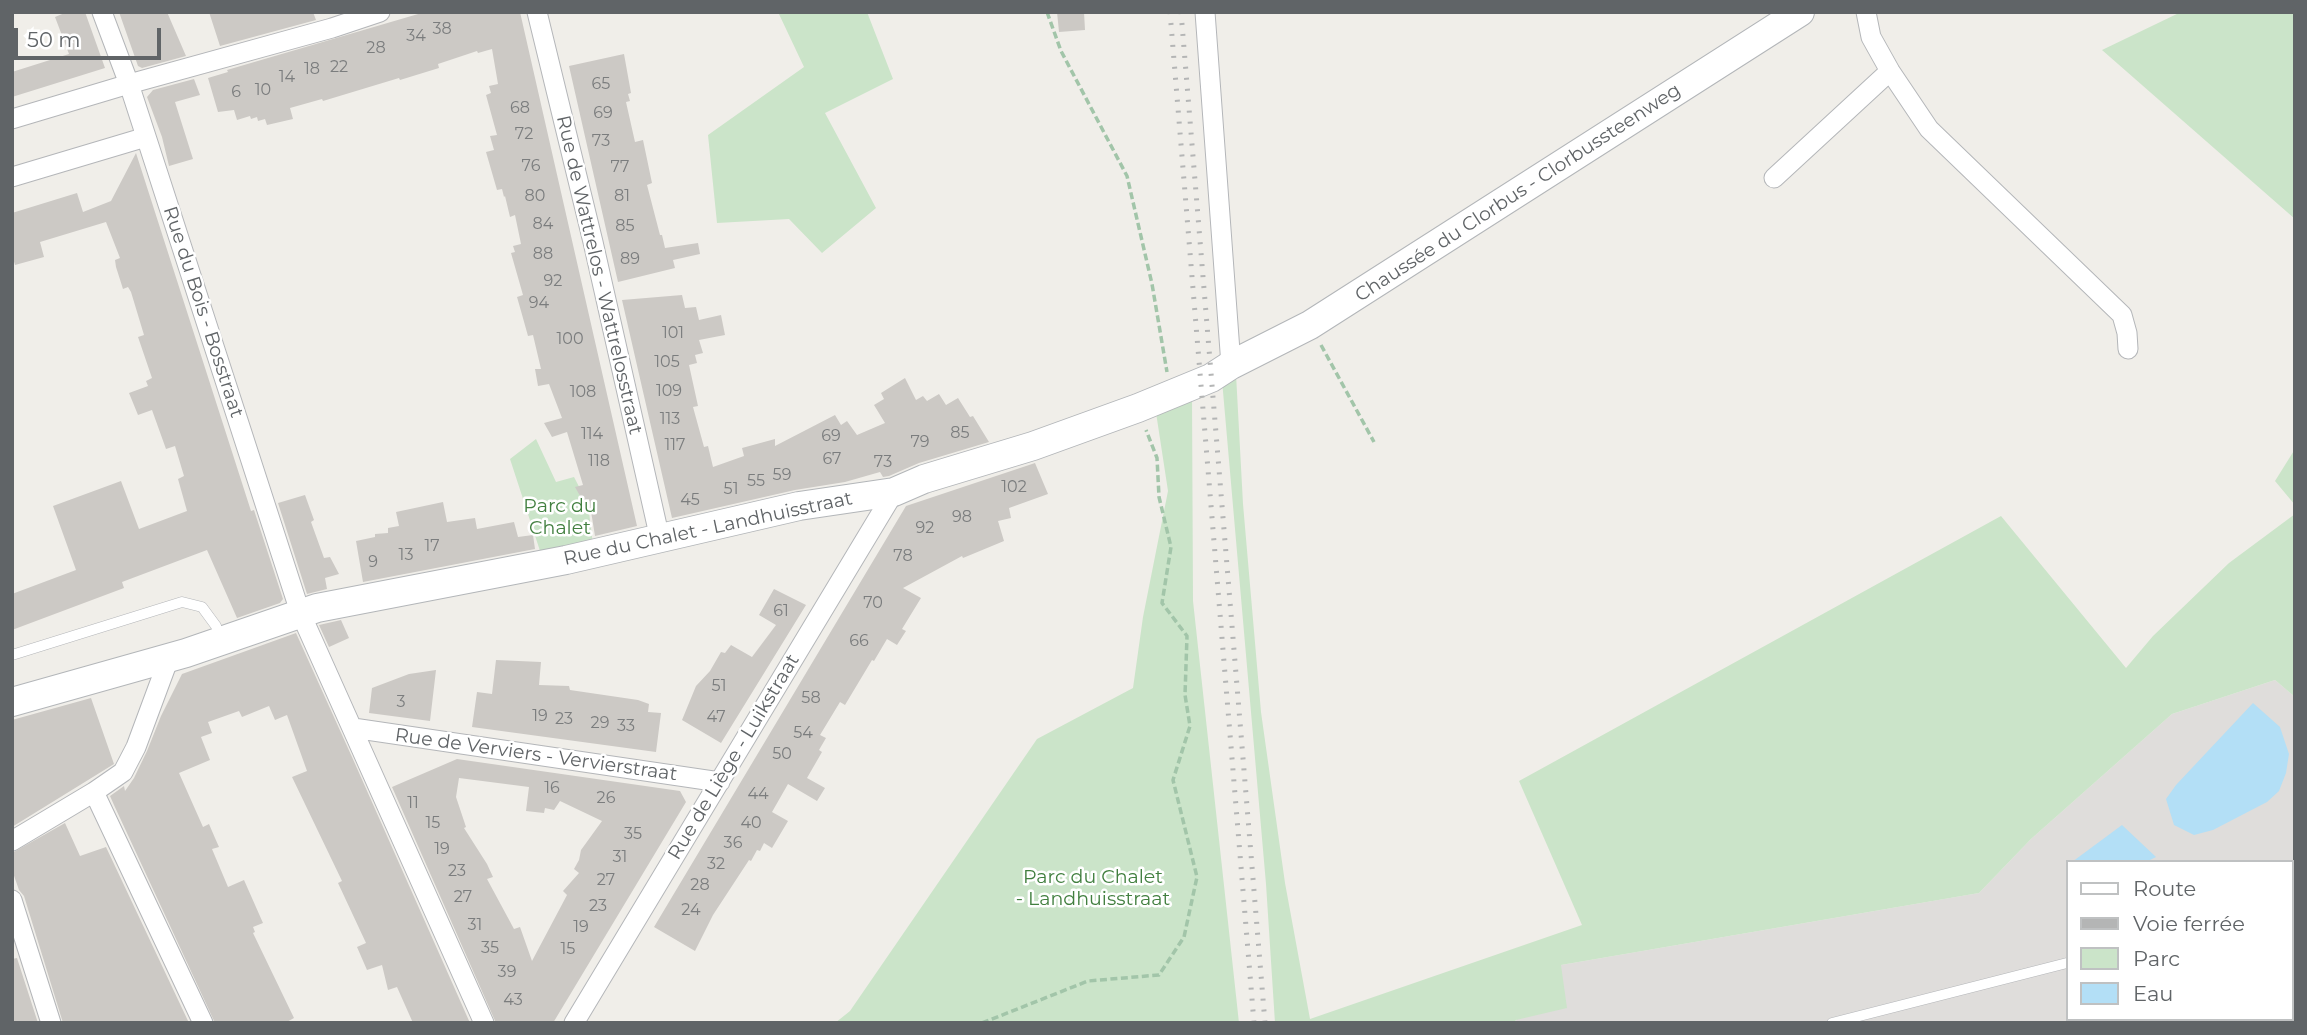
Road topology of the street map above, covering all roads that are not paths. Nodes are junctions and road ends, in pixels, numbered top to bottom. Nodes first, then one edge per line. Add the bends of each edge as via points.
1 (102, 12) edge
2 (380, 12) edge
3 (537, 12) edge
4 (1205, 12) edge
5 (1800, 12) edge
6 (1864, 15) edge
7 (330, 20) edge
8 (1890, 71) junction
9 (129, 84) junction
10 (12, 119) edge
11 (146, 137) junction
12 (12, 177) edge
13 (1774, 178) dead end
14 (2128, 349) dead end
15 (1231, 365) junction
16 (894, 492) junction
17 (660, 539) junction
18 (300, 612) junction
19 (221, 642) junction
20 (12, 655) edge
21 (169, 658) junction
22 (12, 702) edge
23 (353, 728) junction
24 (720, 782) junction
25 (94, 792) junction
26 (12, 841) edge
27 (12, 900) edge
28 (2066, 963) edge
29 (51, 1023) edge
30 (203, 1023) edge
31 (484, 1023) edge
32 (574, 1023) edge
33 (1832, 1023) edge

1 - 9 street, Rue du Bois - Bosstraat
2 - 7 street
3 - 17 street, Rue de Wattrelos - Wattrelosstraat
4 - 15 street
5 - 15 street, Chaussée du Clorbus - Clorbussteenweg via 1310,325
6 - 8 street
7 - 9 street
8 - 13 street
8 - 14 street via 1929,129 2122,315
9 - 10 street
9 - 11 street, Rue du Bois - Bosstraat
11 - 12 street
11 - 18 street, Rue du Bois - Bosstraat
15 - 16 street, Rue du Chalet - Landhuisstraat via 1138,408
16 - 17 street, Rue du Chalet - Landhuisstraat via 799,506
16 - 24 street, Rue de Liège - Luikstraat
17 - 18 street, Rue du Chalet - Landhuisstraat
18 - 19 street, Rue du Chalet - Landhuisstraat
18 - 23 street, Rue du Bois - Bosstraat
19 - 20 lane via 202,607 182,602
19 - 21 street, Rue du Chalet - Landhuisstraat
21 - 22 street, Rue du Chalet - Landhuisstraat
21 - 25 street via 123,772
23 - 24 street, Rue de Verviers - Vervierstraat
23 - 31 street, Rue du Bois - Bosstraat
24 - 32 street, Rue de Liège - Luikstraat
25 - 26 street
25 - 30 street
27 - 29 street
28 - 33 lane

